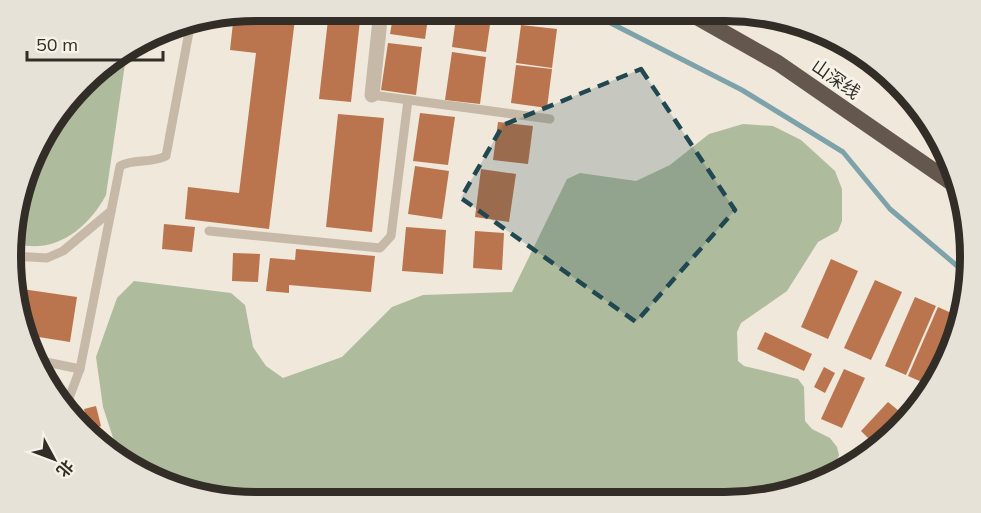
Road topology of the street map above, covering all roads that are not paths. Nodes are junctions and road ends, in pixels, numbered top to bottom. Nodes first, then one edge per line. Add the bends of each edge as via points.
1 (380, 21) edge
2 (704, 21) edge
3 (189, 31) edge
4 (372, 95) joint
5 (408, 100) junction
6 (550, 118) dead end
7 (948, 180) edge
8 (111, 211) junction
9 (209, 231) dead end
10 (21, 256) edge
11 (46, 362) edge
12 (80, 369) junction
13 (69, 398) edge

1 - 4 street
2 - 7 highway, 山深线 via 778,63
3 - 8 lane via 166,156 153,162 129,161 120,166
4 - 5 lane
5 - 6 lane
5 - 9 lane via 391,236 380,248
8 - 10 lane via 63,251 47,258
8 - 12 lane
11 - 12 lane
12 - 13 lane

